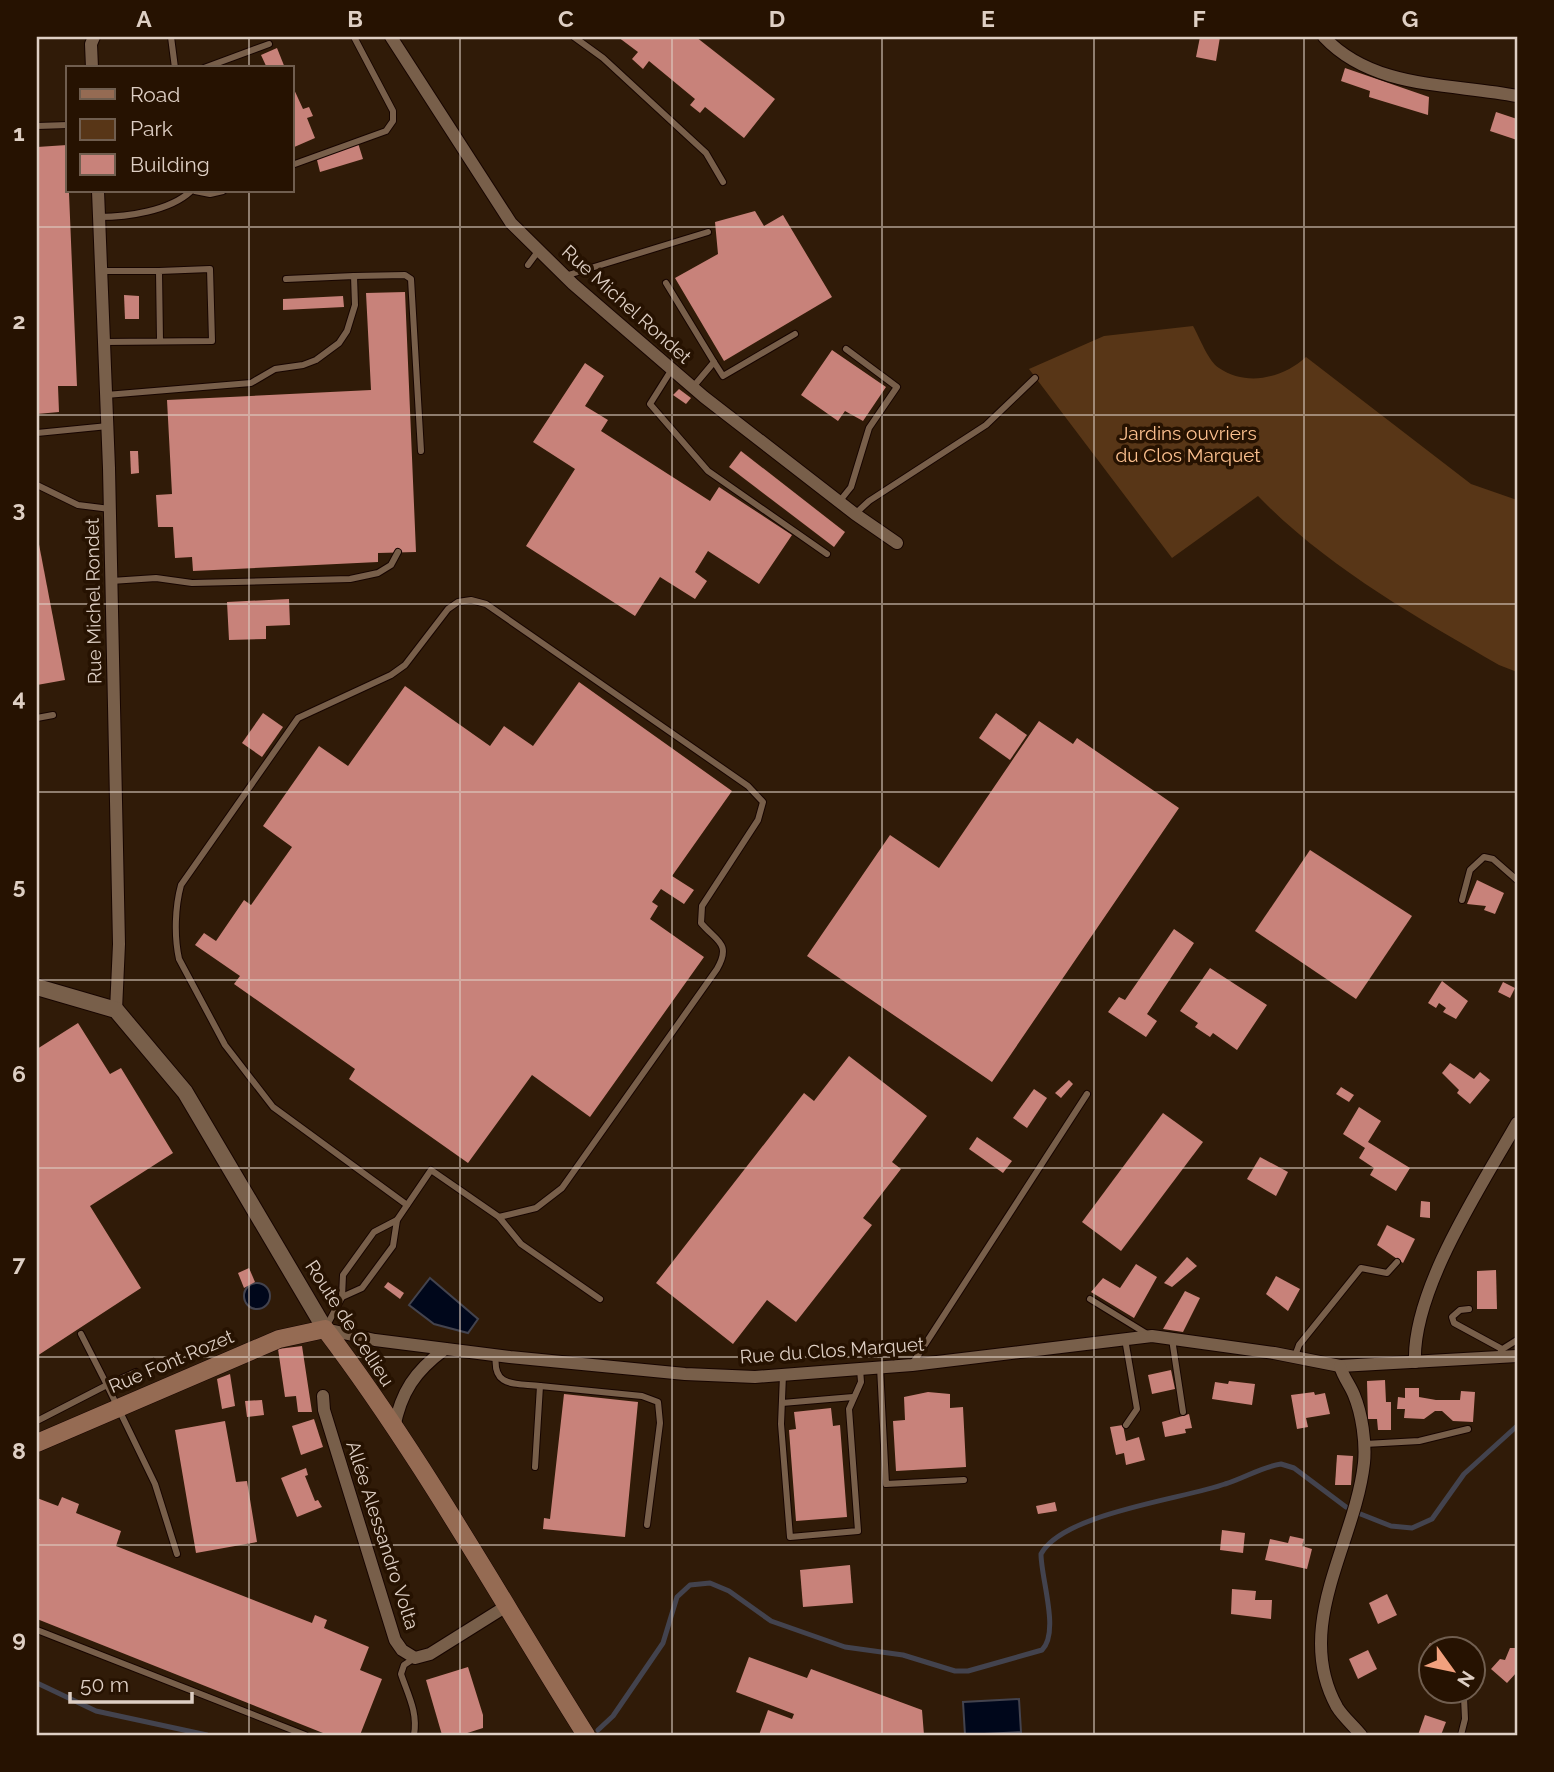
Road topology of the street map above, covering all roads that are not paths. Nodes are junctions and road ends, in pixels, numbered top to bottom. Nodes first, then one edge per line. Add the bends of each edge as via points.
1 (94, 37) edge
2 (171, 37) edge
3 (354, 37) edge
4 (391, 37) edge
5 (574, 37) edge
6 (1324, 37) edge
7 (270, 44) dead end
8 (92, 66) edge
9 (175, 66) edge
10 (210, 66) edge
11 (1517, 96) edge
12 (66, 125) edge
13 (37, 126) edge
14 (294, 164) edge
15 (723, 182) dead end
16 (98, 192) edge
17 (192, 192) edge
18 (199, 192) edge
19 (219, 192) edge
20 (99, 217) junction
21 (708, 232) dead end
22 (539, 250) junction
23 (528, 265) dead end
24 (102, 271) junction
25 (159, 271) junction
26 (354, 276) junction
27 (565, 276) junction
28 (286, 279) dead end
29 (666, 283) dead end
30 (795, 334) dead end
31 (160, 341) junction
32 (104, 342) junction
33 (846, 349) dead end
34 (714, 362) junction
35 (672, 369) junction
36 (1035, 377) dead end
37 (693, 387) junction
38 (106, 395) junction
39 (108, 426) junction
40 (37, 433) edge
41 (421, 451) dead end
42 (37, 485) edge
43 (839, 502) junction
44 (110, 509) junction
45 (855, 514) junction
46 (897, 543) dead end
47 (398, 552) dead end
48 (828, 554) dead end
49 (111, 581) junction
50 (53, 715) dead end
51 (37, 718) edge
52 (1517, 880) edge
53 (1462, 900) dead end
54 (37, 987) edge
55 (116, 1010) junction
56 (1087, 1094) dead end
57 (1517, 1124) edge
58 (407, 1205) junction
59 (499, 1217) junction
60 (397, 1220) junction
61 (1397, 1262) dead end
62 (342, 1297) junction
63 (600, 1299) dead end
64 (1090, 1299) dead end
65 (1469, 1309) dead end
66 (325, 1329) junction
67 (81, 1334) dead end
68 (1152, 1336) junction
69 (1125, 1339) junction
70 (1172, 1339) junction
71 (1517, 1340) edge
72 (445, 1349) junction
73 (1502, 1353) junction
74 (496, 1355) junction
75 (1517, 1356) edge
76 (1294, 1358) junction
77 (1415, 1362) junction
78 (912, 1365) junction
79 (880, 1367) junction
80 (1340, 1367) junction
81 (860, 1369) junction
82 (136, 1372) dead end
83 (783, 1375) junction
84 (107, 1385) junction
85 (540, 1386) junction
86 (323, 1396) dead end
87 (853, 1397) junction
88 (782, 1403) junction
89 (117, 1406) junction
90 (1183, 1412) dead end
91 (37, 1421) edge
92 (1126, 1425) dead end
93 (394, 1428) junction
94 (1468, 1429) dead end
95 (37, 1443) edge
96 (1363, 1444) junction
97 (536, 1467) dead end
98 (964, 1480) dead end
99 (647, 1525) dead end
100 (177, 1554) dead end
101 (505, 1607) junction
102 (37, 1630) edge
103 (415, 1658) junction
104 (1464, 1706) edge
105 (305, 1735) edge
106 (414, 1735) edge
107 (586, 1735) edge
108 (1361, 1735) edge
109 (1461, 1735) edge

1 - 8 street
2 - 9 lane
3 - 14 lane via 393,111 393,121 386,131
4 - 22 street, Rue Michel Rondet via 512,223
5 - 15 lane via 706,153
6 - 11 street via 1355,61 1410,83
7 - 10 lane
12 - 13 lane
16 - 20 street, Rue Michel Rondet
17 - 20 lane via 126,215
18 - 19 lane
20 - 24 street, Rue Michel Rondet
21 - 27 lane
22 - 23 lane
22 - 27 street, Rue Michel Rondet
24 - 25 lane
24 - 32 street, Rue Michel Rondet
25 - 31 lane
25 - 31 lane via 211,269 212,341
26 - 28 lane
26 - 38 lane via 355,305 347,331 316,360 275,369 251,383
26 - 41 lane via 405,275 411,279
27 - 35 street, Rue Michel Rondet
29 - 34 lane
30 - 34 lane via 723,376
31 - 32 lane
32 - 38 street, Rue Michel Rondet
33 - 43 lane via 897,387 869,428 851,487
34 - 37 lane
35 - 37 street, Rue Michel Rondet
35 - 48 lane via 650,404 708,471
36 - 45 lane via 992,421 869,500
37 - 43 street, Rue Michel Rondet
38 - 39 street, Rue Michel Rondet
39 - 40 lane
39 - 44 street, Rue Michel Rondet
42 - 44 lane via 78,505
43 - 45 street, Rue Michel Rondet
44 - 49 street, Rue Michel Rondet
45 - 46 street, Rue Michel Rondet
47 - 49 lane via 391,565 378,573 350,579
49 - 55 street, Rue Michel Rondet via 119,944
50 - 51 lane
52 - 53 lane via 1493,859 1484,857 1470,870
54 - 55 street
55 - 66 street, Route de Cellieu via 185,1091
56 - 78 lane
57 - 77 street via 1443,1259 1416,1336
58 - 59 lane via 431,1170
58 - 59 lane via 281,1114 225,1045 179,958 178,896 181,885 298,718 398,670 415,655 448,609 471,600 486,604 748,786 763,802 758,820 702,906 701,923 723,949 717,969 562,1188 536,1208
58 - 60 lane
59 - 63 lane via 521,1244
60 - 62 lane via 393,1245 378,1267 362,1288
60 - 62 lane via 374,1232 344,1275
61 - 76 lane via 1387,1273 1366,1267 1354,1274
62 - 66 lane
64 - 68 lane
65 - 73 lane via 1456,1312 1454,1323
66 - 72 street, Rue du Clos Marquet
66 - 89 main road, Rue Font Rozet via 279,1339
66 - 93 main road, Route de Cellieu
67 - 84 lane
68 - 69 street, Rue du Clos Marquet
68 - 70 street, Rue du Clos Marquet
69 - 78 street, Rue du Clos Marquet
69 - 92 lane via 1137,1409
70 - 76 street, Rue du Clos Marquet
70 - 90 lane
71 - 73 lane
72 - 74 street, Rue du Clos Marquet
72 - 93 street via 409,1381
73 - 75 street, Rue du Clos Marquet
73 - 77 street, Rue du Clos Marquet
74 - 83 street, Rue du Clos Marquet via 685,1374
74 - 85 lane via 499,1377 510,1383
76 - 80 street, Rue du Clos Marquet
77 - 80 street, Rue du Clos Marquet
78 - 79 street, Rue du Clos Marquet
79 - 81 street, Rue du Clos Marquet
79 - 98 lane via 886,1484
80 - 96 street via 1356,1399
81 - 83 street, Rue du Clos Marquet
81 - 87 lane via 861,1382
82 - 84 lane
83 - 88 lane
84 - 89 lane
84 - 91 lane
85 - 97 lane
85 - 99 lane via 642,1396 658,1402 660,1423
86 - 103 street, Allée Alessandro Volta via 395,1640
87 - 88 lane
87 - 88 lane via 849,1409 858,1531 790,1537
89 - 95 main road, Rue Font Rozet
89 - 100 lane via 155,1484
93 - 101 main road, Route de Cellieu
94 - 96 lane via 1419,1441
96 - 108 street via 1364,1462 1327,1592 1321,1640 1325,1677 1338,1708
101 - 103 street, Allée Alessandro Volta via 430,1654
101 - 107 main road, Route de Cellieu
102 - 105 lane
103 - 106 lane via 404,1665 401,1674 417,1722
104 - 109 lane

